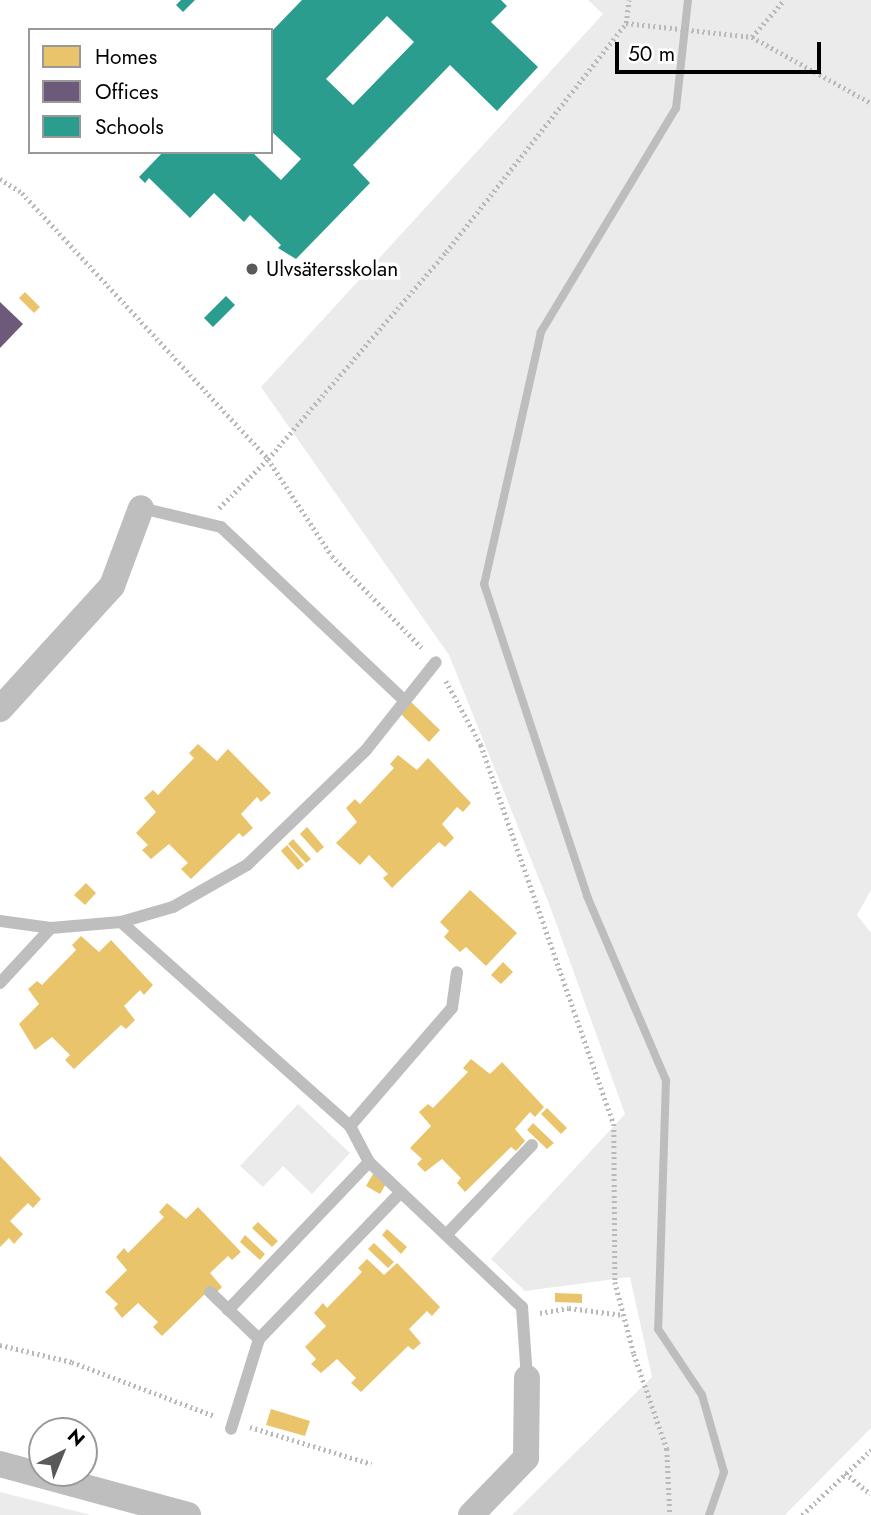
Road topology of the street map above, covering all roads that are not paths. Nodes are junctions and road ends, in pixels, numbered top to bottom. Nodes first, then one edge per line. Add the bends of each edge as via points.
1 (141, 508) joint
2 (436, 662) road end
3 (405, 701) junction
4 (0, 709) edge
5 (0, 921) edge
6 (121, 922) junction
7 (51, 928) junction
8 (457, 972) dead end
9 (0, 983) edge
10 (350, 1126) junction
11 (532, 1145) dead end
12 (369, 1162) junction
13 (401, 1192) junction
14 (447, 1234) junction
15 (210, 1292) dead end
16 (228, 1310) junction
17 (259, 1339) junction
18 (527, 1378) joint
19 (232, 1426) road end
20 (0, 1464) edge
21 (188, 1515) edge
22 (471, 1515) edge

1 - 3 lane via 221,527
1 - 4 street via 112,586
2 - 3 lane
3 - 6 lane via 366,750 247,865 173,907
5 - 7 lane
6 - 7 lane
6 - 10 lane
7 - 9 lane
8 - 10 lane via 452,1008
10 - 12 lane
11 - 14 lane
12 - 13 lane
12 - 16 lane
13 - 14 lane
13 - 17 lane
14 - 18 lane via 522,1307
15 - 16 lane
16 - 17 lane
17 - 19 lane
18 - 22 street via 526,1458
20 - 21 street

